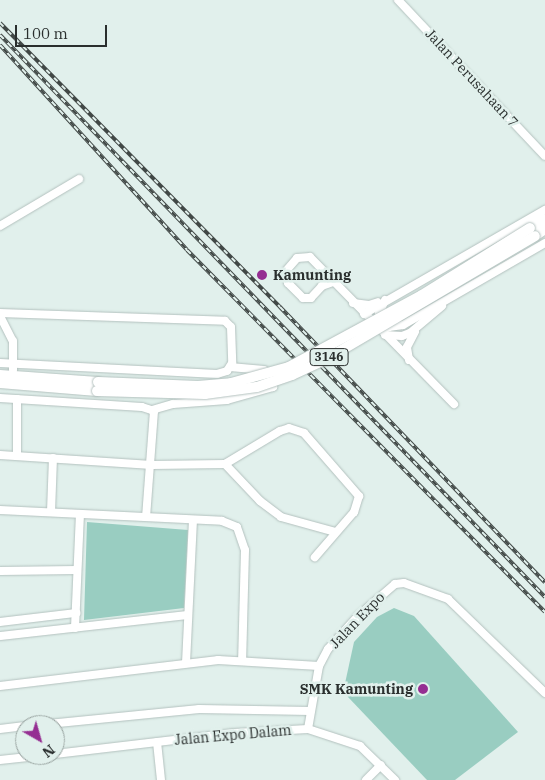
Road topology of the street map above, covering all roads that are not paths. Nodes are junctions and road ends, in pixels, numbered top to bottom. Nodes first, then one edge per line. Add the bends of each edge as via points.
1 (398, 0) edge
2 (545, 156) edge
3 (79, 179) dead end
4 (545, 210) edge
5 (545, 219) edge
6 (0, 226) edge
7 (545, 229) edge
8 (533, 232) junction
9 (543, 248) edge
10 (333, 282) junction
11 (455, 294) junction
12 (385, 300) junction
13 (354, 303) junction
14 (0, 314) edge
15 (364, 314) junction
16 (418, 328) junction
17 (383, 334) junction
18 (409, 360) junction
19 (0, 364) edge
20 (230, 367) junction
21 (8, 372) edge
22 (0, 383) edge
23 (97, 387) junction
24 (0, 398) edge
25 (17, 399) junction
26 (454, 404) dead end
27 (152, 410) junction
28 (0, 455) edge
29 (17, 456) junction
30 (53, 458) junction
31 (225, 464) junction
32 (152, 465) junction
33 (0, 510) edge
34 (51, 512) junction
35 (80, 514) junction
36 (146, 518) junction
37 (193, 520) junction
38 (334, 532) junction
39 (315, 557) dead end
40 (77, 570) junction
41 (0, 571) edge
42 (76, 613) junction
43 (188, 615) junction
44 (0, 622) edge
45 (75, 628) junction
46 (0, 636) edge
47 (242, 661) junction
48 (186, 663) junction
49 (320, 666) junction
50 (0, 686) edge
51 (545, 693) edge
52 (310, 711) junction
53 (65, 722) edge
54 (15, 727) edge
55 (0, 729) edge
56 (308, 729) junction
57 (157, 742) junction
58 (65, 753) edge
59 (15, 758) edge
60 (0, 760) edge
61 (381, 765) junction
62 (161, 780) edge
63 (366, 780) edge
64 (395, 780) edge

1 - 2 street, Jalan Perusahaan 7
3 - 6 street
4 - 12 street via 432,277
5 - 8 main road, 3146
7 - 8 main road, 3146
8 - 23 main road, 3146, bridge via 289,367 231,383
9 - 11 street
10 - 10 street via 322,286 311,298 303,298 288,282 285,272 297,258 306,255
10 - 13 street
11 - 12 street via 395,328 383,323 379,314
11 - 16 street
12 - 13 street via 369,305
12 - 15 street
13 - 15 street
14 - 20 street via 225,321 231,327
14 - 21 street via 13,341
15 - 17 street
16 - 17 street via 402,336
16 - 18 street via 409,340
17 - 18 street
18 - 26 street
19 - 21 street
20 - 21 street via 217,374
20 - 27 street via 264,370 274,387 227,400 173,404
21 - 23 main road, 3146
22 - 23 main road, 3146
24 - 25 street
25 - 27 street
25 - 29 street
27 - 32 street via 155,415
28 - 29 street
29 - 30 street
30 - 32 street
30 - 34 street
31 - 32 street
31 - 38 street via 260,501 281,517
31 - 38 street via 280,431 289,428 304,433 358,496 354,512
32 - 36 street
33 - 34 street
34 - 35 street
35 - 36 street
35 - 40 street
36 - 37 street
37 - 43 street
37 - 47 street via 230,523 241,532 245,541
38 - 39 street
40 - 41 street
40 - 42 street
42 - 44 street
42 - 45 street
43 - 45 street
43 - 48 street
45 - 46 street
47 - 48 street
47 - 49 street
48 - 50 street
49 - 51 street, Jalan Expo via 328,649 358,616 386,589 404,583 448,599
49 - 52 street, Jalan Expo
52 - 53 street via 199,709
52 - 56 street, Jalan Expo
54 - 55 street
56 - 57 street, Jalan Expo Dalam
56 - 61 street, Jalan Expo Dalam via 349,740
57 - 58 street, Jalan Expo Dalam
57 - 62 street
59 - 60 street
61 - 63 street
61 - 64 street, Jalan Expo Dalam

